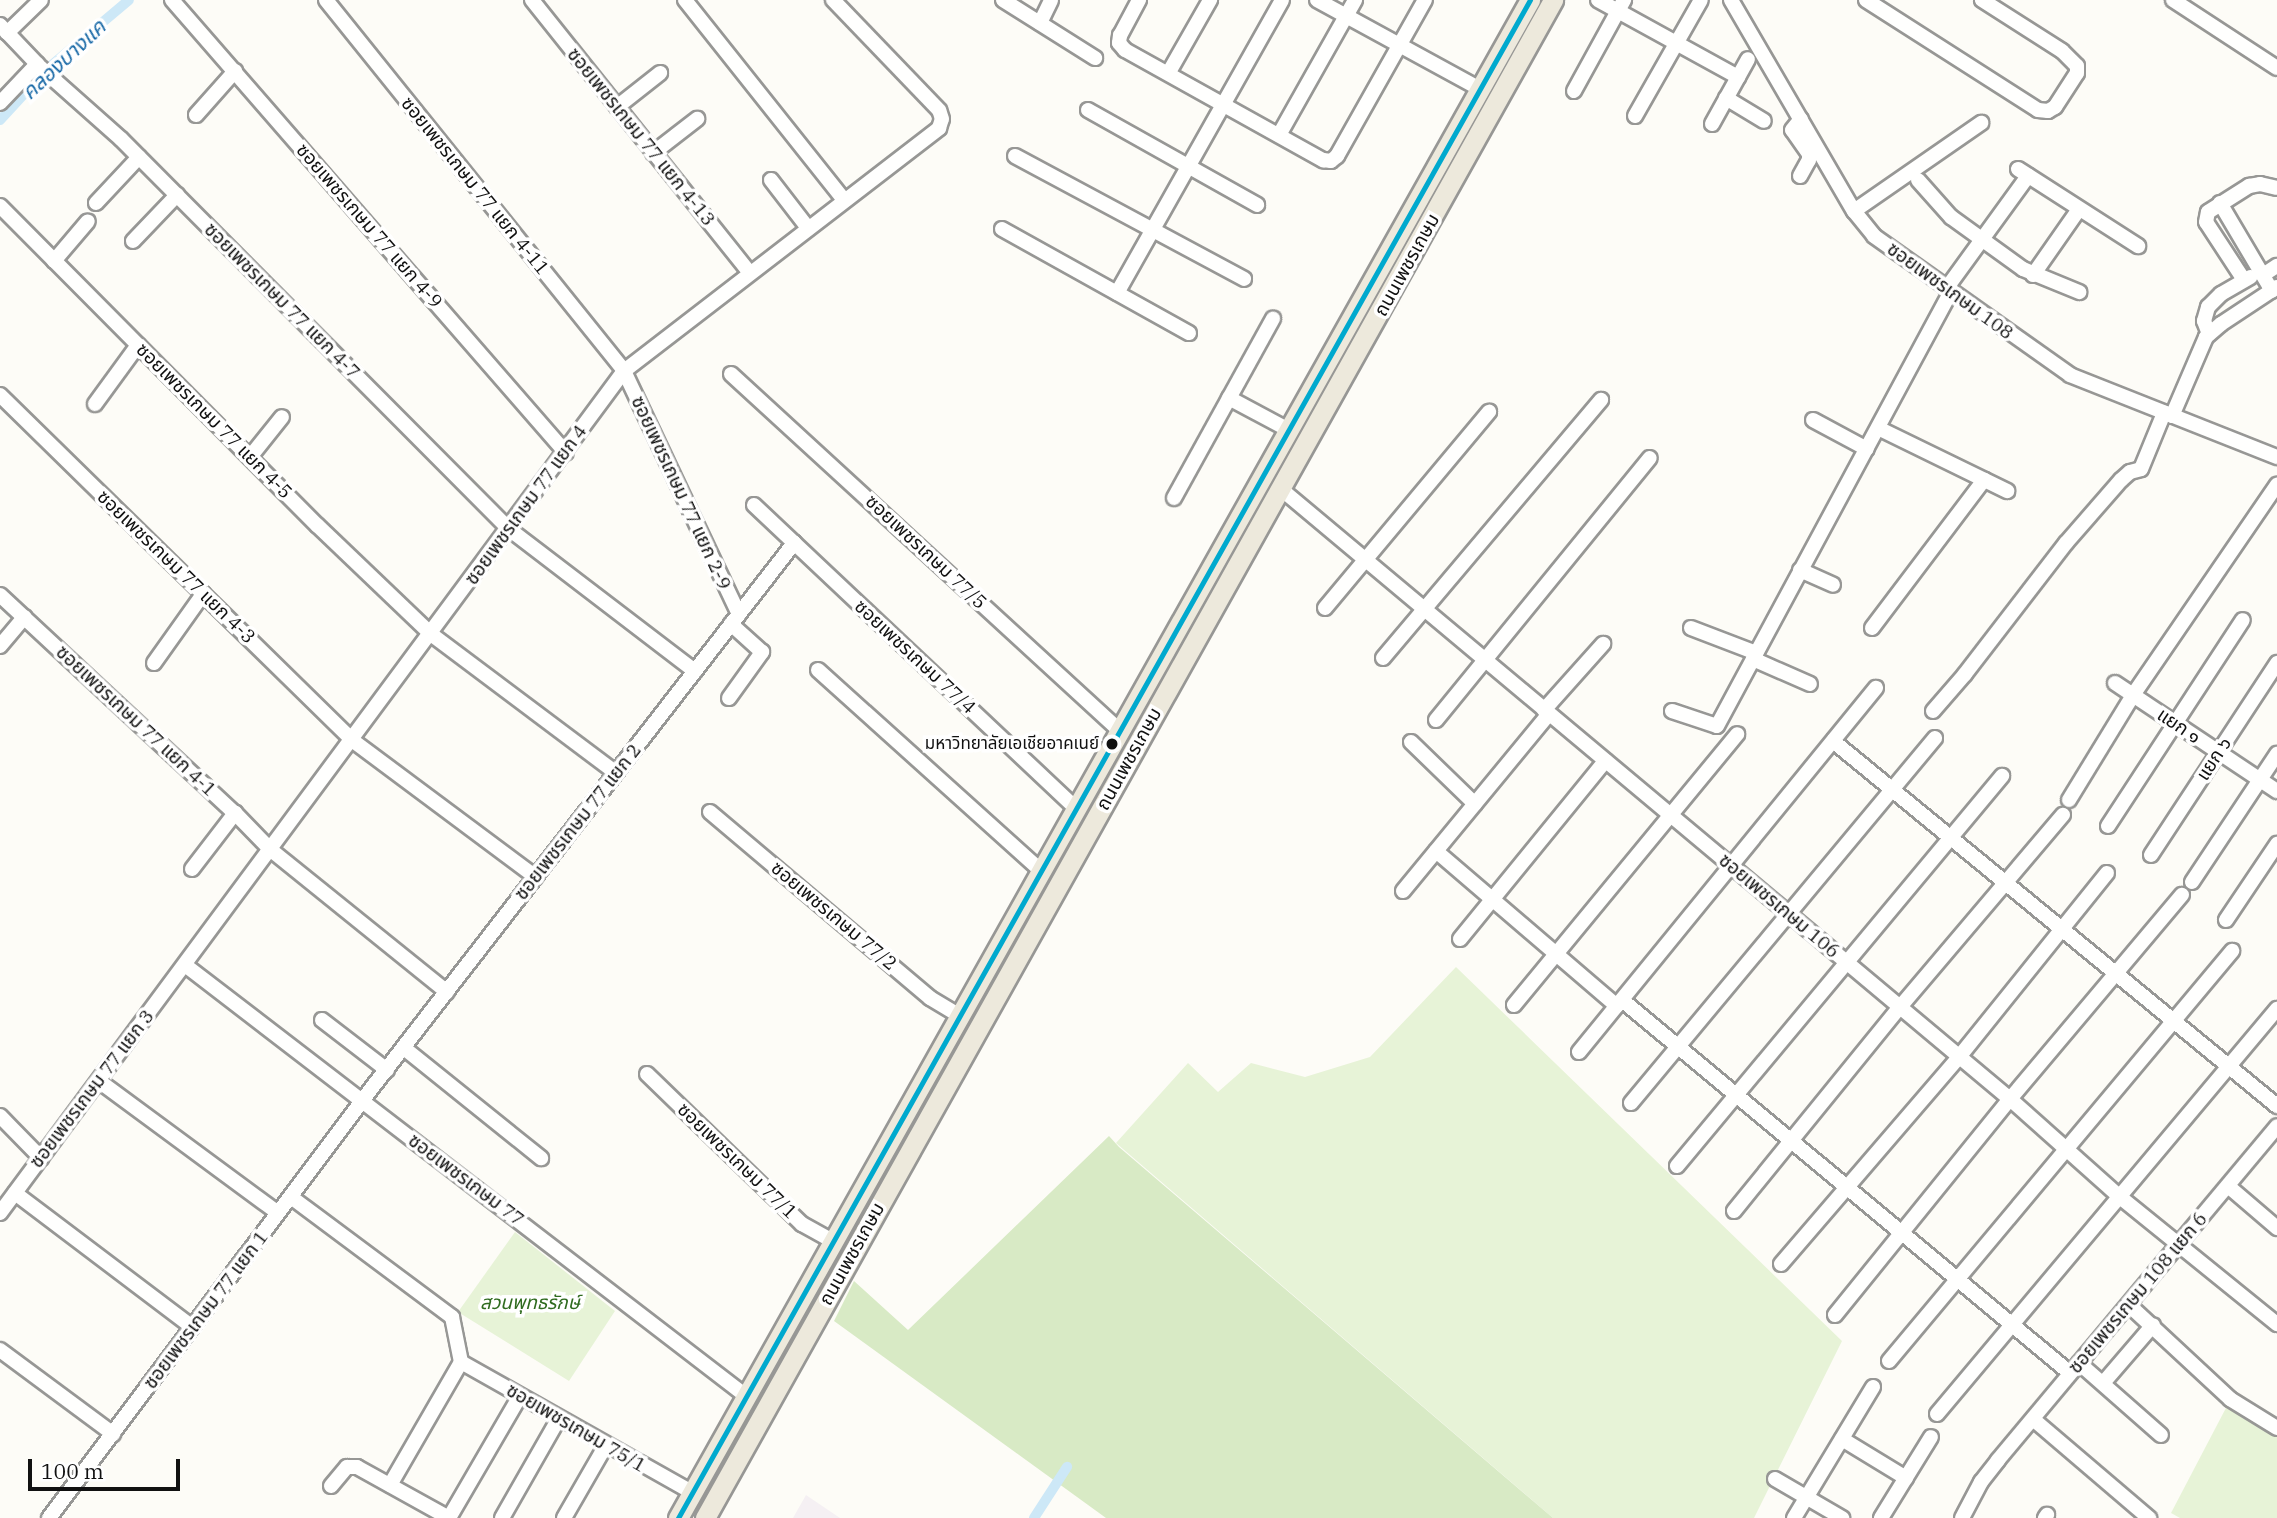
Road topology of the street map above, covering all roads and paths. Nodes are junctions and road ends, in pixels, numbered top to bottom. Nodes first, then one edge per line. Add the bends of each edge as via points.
1 (41, 0) edge
2 (172, 0) edge
3 (326, 0) edge
4 (532, 0) edge
5 (685, 0) edge
6 (833, 0) edge
7 (1003, 0) edge
8 (1051, 0) edge
9 (1139, 0) edge
10 (1210, 0) edge
11 (1282, 0) edge
12 (1317, 0) edge
13 (1355, 0) edge
14 (1426, 0) edge
15 (1530, 0) edge
16 (1553, 0) edge
17 (1598, 0) edge
18 (1701, 0) edge
19 (1731, 0) edge
20 (1866, 0) edge
21 (1982, 0) edge
22 (2173, 0) edge
23 (1621, 5) edge
24 (1346, 17) junction
25 (1040, 23) junction
26 (4, 29) edge
27 (1676, 43) junction
28 (1400, 46) junction
29 (1095, 58) dead end
30 (1748, 59) dead end
31 (37, 64) junction
32 (2277, 68) edge
33 (235, 71) junction
34 (1169, 72) junction
35 (660, 73) dead end
36 (1738, 78) junction
37 (1480, 89) junction
38 (1574, 91) dead end
39 (1726, 98) junction
40 (0, 103) edge
41 (1224, 104) junction
42 (617, 107) junction
43 (1088, 110) dead end
44 (196, 116) dead end
45 (1635, 116) dead end
46 (697, 119) dead end
47 (1801, 119) junction
48 (1765, 121) dead end
49 (1981, 122) dead end
50 (1712, 124) dead end
51 (1279, 135) junction
52 (653, 153) junction
53 (1015, 156) dead end
54 (139, 158) junction
55 (1189, 167) junction
56 (1800, 176) dead end
57 (771, 180) dead end
58 (1918, 180) dead end
59 (2277, 188) edge
60 (177, 195) junction
61 (844, 200) junction
62 (96, 203) dead end
63 (2220, 203) junction
64 (1257, 205) dead end
65 (0, 206) edge
66 (2079, 209) junction
67 (1854, 211) junction
68 (88, 221) dead end
69 (808, 228) junction
70 (1002, 229) dead end
71 (1153, 230) junction
72 (1982, 240) junction
73 (133, 241) dead end
74 (2138, 246) dead end
75 (54, 261) junction
76 (2277, 267) edge
77 (750, 273) junction
78 (2261, 273) junction
79 (2033, 275) junction
80 (1244, 279) dead end
81 (2244, 280) junction
82 (2274, 289) edge
83 (1948, 291) junction
84 (2079, 292) dead end
85 (1117, 293) junction
86 (1273, 319) dead end
87 (1189, 333) dead end
88 (2209, 334) junction
89 (138, 345) junction
90 (624, 371) junction
91 (731, 374) dead end
92 (0, 395) edge
93 (1229, 398) junction
94 (1601, 400) dead end
95 (95, 404) dead end
96 (1489, 412) dead end
97 (2168, 414) junction
98 (282, 417) dead end
99 (1813, 420) dead end
100 (1878, 428) junction
101 (1289, 430) junction
102 (1867, 449) junction
103 (566, 453) junction
104 (250, 457) junction
105 (2277, 457) edge
106 (1650, 458) dead end
107 (1984, 480) junction
108 (2277, 485) edge
109 (1281, 489) junction
110 (2007, 491) dead end
111 (1174, 498) dead end
112 (754, 505) dead end
113 (509, 530) junction
114 (794, 542) junction
115 (1365, 560) junction
116 (1800, 570) junction
117 (1833, 585) dead end
118 (203, 594) junction
119 (0, 595) edge
120 (1325, 608) dead end
121 (1424, 609) junction
122 (24, 617) junction
123 (735, 619) junction
124 (2243, 620) dead end
125 (1691, 628) dead end
126 (1872, 628) dead end
127 (430, 634) junction
128 (1603, 644) dead end
129 (0, 646) edge
130 (1754, 656) junction
131 (1382, 658) dead end
132 (1485, 660) junction
133 (154, 663) dead end
134 (2277, 663) edge
135 (818, 670) dead end
136 (695, 671) junction
137 (2115, 682) dead end
138 (1810, 684) dead end
139 (1876, 688) dead end
140 (2133, 695) junction
141 (729, 698) dead end
142 (1933, 710) dead end
143 (1672, 711) dead end
144 (1547, 712) junction
145 (1436, 720) dead end
146 (2175, 723) junction
147 (1120, 731) junction
148 (1737, 734) dead end
149 (1935, 738) dead end
150 (352, 740) junction
151 (1833, 741) junction
152 (1411, 742) dead end
153 (2218, 753) junction
154 (2277, 754) edge
155 (1605, 761) junction
156 (616, 774) junction
157 (2002, 775) dead end
158 (2260, 780) junction
159 (1894, 788) junction
160 (2277, 791) edge
161 (2069, 800) dead end
162 (1475, 804) junction
163 (1076, 807) junction
164 (710, 812) dead end
165 (236, 813) junction
166 (1669, 814) junction
167 (2063, 815) dead end
168 (1094, 822) junction
169 (2108, 826) dead end
170 (1952, 837) junction
171 (2277, 844) edge
172 (271, 850) junction
173 (1436, 851) junction
174 (2151, 855) dead end
175 (1732, 867) junction
176 (192, 869) dead end
177 (1041, 871) junction
178 (2107, 873) dead end
179 (536, 877) junction
180 (2006, 882) junction
181 (2192, 882) dead end
182 (1403, 891) dead end
183 (2182, 895) dead end
184 (1493, 898) junction
185 (1788, 914) junction
186 (2226, 920) dead end
187 (2062, 929) junction
188 (1460, 939) dead end
189 (2232, 951) dead end
190 (1556, 953) junction
191 (1848, 964) junction
192 (184, 965) junction
193 (2118, 974) junction
194 (447, 992) junction
195 (1619, 1003) junction
196 (1514, 1005) dead end
197 (1900, 1007) junction
198 (2277, 1009) edge
199 (960, 1016) junction
200 (322, 1020) dead end
201 (2175, 1021) junction
202 (1679, 1046) junction
203 (404, 1048) junction
204 (1579, 1052) dead end
205 (1959, 1057) junction
206 (2230, 1065) junction
207 (387, 1070) junction
208 (647, 1074) dead end
209 (99, 1081) junction
210 (1737, 1095) junction
211 (2010, 1099) junction
212 (362, 1102) junction
213 (1631, 1103) dead end
214 (2277, 1106) edge
215 (0, 1116) edge
216 (2277, 1126) edge
217 (1792, 1140) junction
218 (2068, 1151) junction
219 (41, 1158) junction
220 (541, 1158) dead end
221 (1677, 1166) dead end
222 (2228, 1186) junction
223 (1847, 1187) junction
224 (15, 1193) junction
225 (291, 1197) junction
226 (2120, 1197) junction
227 (1734, 1211) dead end
228 (0, 1213) edge
229 (278, 1213) junction
230 (2277, 1228) edge
231 (1902, 1232) junction
232 (833, 1241) junction
233 (2181, 1243) junction
234 (1781, 1264) dead end
235 (1959, 1280) junction
236 (804, 1293) junction
237 (824, 1305) junction
238 (2129, 1305) junction
239 (1835, 1314) dead end
240 (2012, 1324) junction
241 (2277, 1324) edge
242 (2153, 1325) junction
243 (192, 1327) junction
244 (0, 1350) edge
245 (1889, 1361) dead end
246 (461, 1362) junction
247 (2075, 1368) junction
248 (2104, 1382) junction
249 (1873, 1387) dead end
250 (746, 1395) junction
251 (520, 1396) junction
252 (1937, 1414) dead end
253 (559, 1418) junction
254 (2033, 1419) junction
255 (2277, 1428) edge
256 (113, 1434) junction
257 (2161, 1435) dead end
258 (1931, 1437) dead end
259 (1842, 1438) junction
260 (606, 1445) junction
261 (1906, 1478) junction
262 (1775, 1479) dead end
263 (390, 1485) junction
264 (331, 1486) dead end
265 (692, 1492) junction
266 (1807, 1497) junction
267 (49, 1518) edge
268 (449, 1518) edge
269 (502, 1518) edge
270 (565, 1518) edge
271 (678, 1518) edge
272 (705, 1518) edge
273 (1794, 1518) edge
274 (1842, 1518) edge
275 (1881, 1518) edge
276 (1962, 1518) edge
277 (2149, 1518) edge

1 - 26 street
2 - 33 street, ซอยเพชรเกษม 77 แยก 4-9
3 - 90 street, ซอยเพชรเกษม 77 แยก 4-11
4 - 42 street, ซอยเพชรเกษม 77 แยก 4-13
5 - 61 street
6 - 61 street, ซอยเพชรเกษม 77 แยก 4 via 939,110 942,119 939,128
7 - 25 street
8 - 25 street
9 - 34 street via 1119,43
10 - 34 street
11 - 41 street
12 - 24 street
13 - 24 street
14 - 28 street
15 - 37 main road, ถนนเพชรเกษม
16 - 109 main road, ถนนเพชรเกษม
17 - 23 street
18 - 27 street
19 - 47 street, ซอยเพชรเกษม 108
20 - 21 street via 2038,110 2055,107 2077,66 2062,51
22 - 32 street
23 - 27 street
23 - 38 street
24 - 28 street
24 - 51 street
25 - 29 street
26 - 31 street, ซอยเพชรเกษม 77 แยก 4-7
27 - 36 street
27 - 45 street
28 - 37 street
28 - 51 street via 1331,161
30 - 36 street
31 - 40 street
31 - 54 street, ซอยเพชรเกษม 77 แยก 4-7
33 - 44 street
33 - 103 street, ซอยเพชรเกษม 77 แยก 4-9
34 - 41 street
35 - 42 street
36 - 39 street
37 - 101 main road, ถนนเพชรเกษม
39 - 48 street
39 - 50 street
41 - 51 street
41 - 55 street
42 - 52 street, ซอยเพชรเกษม 77 แยก 4-13
43 - 55 street
46 - 52 street
47 - 56 street via 1792,130 1810,160
47 - 67 street, ซอยเพชรเกษม 108
49 - 67 street
52 - 77 street, ซอยเพชรเกษม 77 แยก 4-13
53 - 71 street
54 - 60 street, ซอยเพชรเกษม 77 แยก 4-7
54 - 62 street
55 - 64 street
55 - 71 street
57 - 69 street
58 - 72 street via 1951,216
59 - 63 street via 2249,186
60 - 73 street
60 - 113 street, ซอยเพชรเกษม 77 แยก 4-7
61 - 69 street, ซอยเพชรเกษม 77 แยก 4
63 - 78 street
63 - 81 street via 2208,212 2206,222
65 - 75 street, ซอยเพชรเกษม 77 แยก 4-5
66 - 72 street via 2023,173
66 - 74 street
66 - 79 street
67 - 83 street, ซอยเพชรเกษม 108 via 1874,236
68 - 75 street
69 - 77 street, ซอยเพชรเกษม 77 แยก 4
70 - 85 street
71 - 80 street
71 - 85 street
72 - 79 street
72 - 83 street
75 - 89 street, ซอยเพชรเกษม 77 แยก 4-5
76 - 78 street
77 - 90 street, ซอยเพชรเกษม 77 แยก 4
78 - 81 street
78 - 82 street
79 - 84 street
81 - 88 street via 2221,294 2204,313
82 - 88 street
83 - 97 street, ซอยเพชรเกษม 108 via 2054,366
83 - 100 street
85 - 87 street
86 - 93 street
88 - 97 street
89 - 95 street
89 - 104 street, ซอยเพชรเกษม 77 แยก 4-5
90 - 103 street, ซอยเพชรเกษม 77 แยก 4
90 - 123 street, ซอยเพชรเกษม 77 แยก 2-9
91 - 147 street, ซอยเพชรเกษม 77/5
92 - 118 street, ซอยเพชรเกษม 77 แยก 4-3
93 - 101 street
93 - 111 street
94 - 121 street
96 - 115 street
97 - 105 street, ซอยเพชรเกษม 108
97 - 142 street via 2141,468 2121,480 2066,543
98 - 104 street
99 - 102 street
100 - 102 street
100 - 107 street
101 - 147 main road, ถนนเพชรเกษม
102 - 116 street
103 - 113 street, ซอยเพชรเกษม 77 แยก 4
104 - 127 street, ซอยเพชรเกษม 77 แยก 4-5
106 - 132 street
107 - 110 street
107 - 126 street
108 - 140 street
109 - 115 street, ซอยเพชรเกษม 106
109 - 168 main road, ถนนเพชรเกษม
112 - 114 street, ซอยเพชรเกษม 77/4
113 - 127 street, ซอยเพชรเกษม 77 แยก 4
113 - 136 street, ซอยเพชรเกษม 77 แยก 4-7
114 - 123 street, ซอยเพชรเกษม 77 แยก 2
114 - 163 street, ซอยเพชรเกษม 77/4
115 - 120 street
115 - 121 street, ซอยเพชรเกษม 106
116 - 117 street
116 - 130 street
118 - 133 street
118 - 150 street, ซอยเพชรเกษม 77 แยก 4-3
119 - 122 street, ซอยเพชรเกษม 77 แยก 4-1
121 - 131 street
121 - 132 street, ซอยเพชรเกษม 106
122 - 129 street
122 - 165 street, ซอยเพชรเกษม 77 แยก 4-1
123 - 136 street, ซอยเพชรเกษม 77 แยก 2
123 - 141 street via 762,652
124 - 146 street
125 - 130 street
127 - 150 street, ซอยเพชรเกษม 77 แยก 4
127 - 156 street, ซอยเพชรเกษม 77 แยก 4-5
128 - 144 street
130 - 138 street
130 - 143 street via 1717,726
132 - 144 street, ซอยเพชรเกษม 106
132 - 145 street
134 - 153 street, แยก ๖
135 - 177 street
136 - 156 street, ซอยเพชรเกษม 77 แยก 2
137 - 140 street, แยก ๑
139 - 151 street
140 - 146 street, แยก ๑
140 - 161 street
144 - 155 street, ซอยเพชรเกษม 106
144 - 162 street
146 - 153 street, แยก ๑
146 - 169 street
147 - 163 main road, ถนนเพชรเกษม
148 - 166 street
149 - 159 street
150 - 172 street, ซอยเพชรเกษม 77 แยก 4
150 - 179 street, ซอยเพชรเกษม 77 แยก 4-3
151 - 159 street
151 - 175 street
152 - 162 street
153 - 158 street, แยก ๑
153 - 174 street, แยก ๖
154 - 158 street
155 - 166 street, ซอยเพชรเกษม 106
155 - 184 street
156 - 179 street, ซอยเพชรเกษม 77 แยก 2
157 - 170 street
158 - 160 street, แยก ๑
158 - 181 street
159 - 170 street
159 - 185 street
162 - 173 street
163 - 168 main road
163 - 177 main road, ถนนเพชรเกษม
164 - 199 street, ซอยเพชรเกษม 77/2 via 930,998
165 - 172 street, ซอยเพชรเกษม 77 แยก 4-1
165 - 176 street
166 - 175 street, ซอยเพชรเกษม 106
166 - 190 street
167 - 180 street
168 - 237 main road, ถนนเพชรเกษม
170 - 180 street
170 - 191 street
171 - 186 street
172 - 192 street, ซอยเพชรเกษม 77 แยก 4
172 - 194 street, ซอยเพชรเกษม 77 แยก 4-1
173 - 182 street
173 - 184 street
175 - 185 street, ซอยเพชรเกษม 106
175 - 195 street
177 - 199 main road, ถนนเพชรเกษม
178 - 187 street
179 - 194 street, ซอยเพชรเกษม 77 แยก 2
180 - 187 street
180 - 197 street
183 - 193 street
184 - 188 street
184 - 190 street
185 - 191 street, ซอยเพชรเกษม 106
185 - 202 street
187 - 193 street
187 - 205 street
189 - 201 street
190 - 195 street
190 - 196 street
191 - 197 street, ซอยเพชรเกษม 106
191 - 210 street
192 - 209 street, ซอยเพชรเกษม 77 แยก 3
192 - 212 street, ซอยเพชรเกษม 77
193 - 201 street
193 - 211 street
194 - 203 street, ซอยเพชรเกษม 77 แยก 2
195 - 202 street
195 - 204 street
197 - 205 street, ซอยเพชรเกษม 106
197 - 217 street
198 - 206 street
199 - 232 main road, ถนนเพชรเกษม
200 - 207 street
201 - 206 street
201 - 218 street
202 - 210 street
202 - 213 street
203 - 207 street, ซอยเพชรเกษม 77 แยก 2
203 - 220 street
205 - 211 street, ซอยเพชรเกษม 106
205 - 223 street
206 - 214 street
206 - 226 street
207 - 212 street, ซอยเพชรเกษม 77 แยก 2
208 - 232 street, ซอยเพชรเกษม 77/1 via 802,1224
209 - 219 street, ซอยเพชรเกษม 77 แยก 3
209 - 229 street
210 - 217 street
210 - 221 street
211 - 218 street, ซอยเพชรเกษม 106
211 - 231 street
212 - 225 street, ซอยเพชรเกษม 77 แยก 1
212 - 250 street, ซอยเพชรเกษม 77
215 - 219 street
216 - 222 street, ซอยเพชรเกษม 108 แยก 6
217 - 223 street
217 - 227 street
218 - 226 street, ซอยเพชรเกษม 106
218 - 235 street
219 - 224 street, ซอยเพชรเกษม 77 แยก 3
222 - 230 street
222 - 233 street, ซอยเพชรเกษม 108 แยก 6
223 - 231 street
223 - 234 street
224 - 228 street, ซอยเพชรเกษม 77 แยก 3
224 - 243 street
225 - 229 street, ซอยเพชรเกษม 77 แยก 1
225 - 246 street via 452,1317
226 - 233 street, ซอยเพชรเกษม 106
226 - 240 street
229 - 243 street, ซอยเพชรเกษม 77 แยก 1
231 - 235 street
231 - 239 street
232 - 236 main road, ถนนเพชรเกษม
233 - 238 street, ซอยเพชรเกษม 108 แยก 6
233 - 241 street, ซอยเพชรเกษม 106
235 - 240 street
235 - 245 street
236 - 237 main road
236 - 250 main road, ถนนเพชรเกษม
237 - 272 main road, ถนนเพชรเกษม
238 - 242 street
238 - 247 street, ซอยเพชรเกษม 108 แยก 6
240 - 247 street
240 - 252 street
242 - 248 street
242 - 255 street via 2230,1399
243 - 256 street, ซอยเพชรเกษม 77 แยก 1
244 - 256 street
246 - 251 street, ซอยเพชรเกษม 75/1
246 - 263 street
247 - 248 street
247 - 254 street, ซอยเพชรเกษม 108 แยก 6
248 - 257 street
249 - 259 street
250 - 265 main road, ถนนเพชรเกษม
251 - 253 street, ซอยเพชรเกษม 75/1
251 - 268 street
253 - 260 street, ซอยเพชรเกษม 75/1
253 - 269 street
254 - 276 street, ซอยเพชรเกษม 108 แยก 6 via 1981,1482
254 - 277 street
256 - 267 street, ซอยเพชรเกษม 77 แยก 1
258 - 261 street
259 - 261 street
259 - 266 street
260 - 265 street, ซอยเพชรเกษม 75/1
260 - 270 street
261 - 275 street
262 - 266 street
263 - 264 street via 351,1466
263 - 268 street
265 - 271 main road, ถนนเพชรเกษม
266 - 273 street
266 - 274 street

